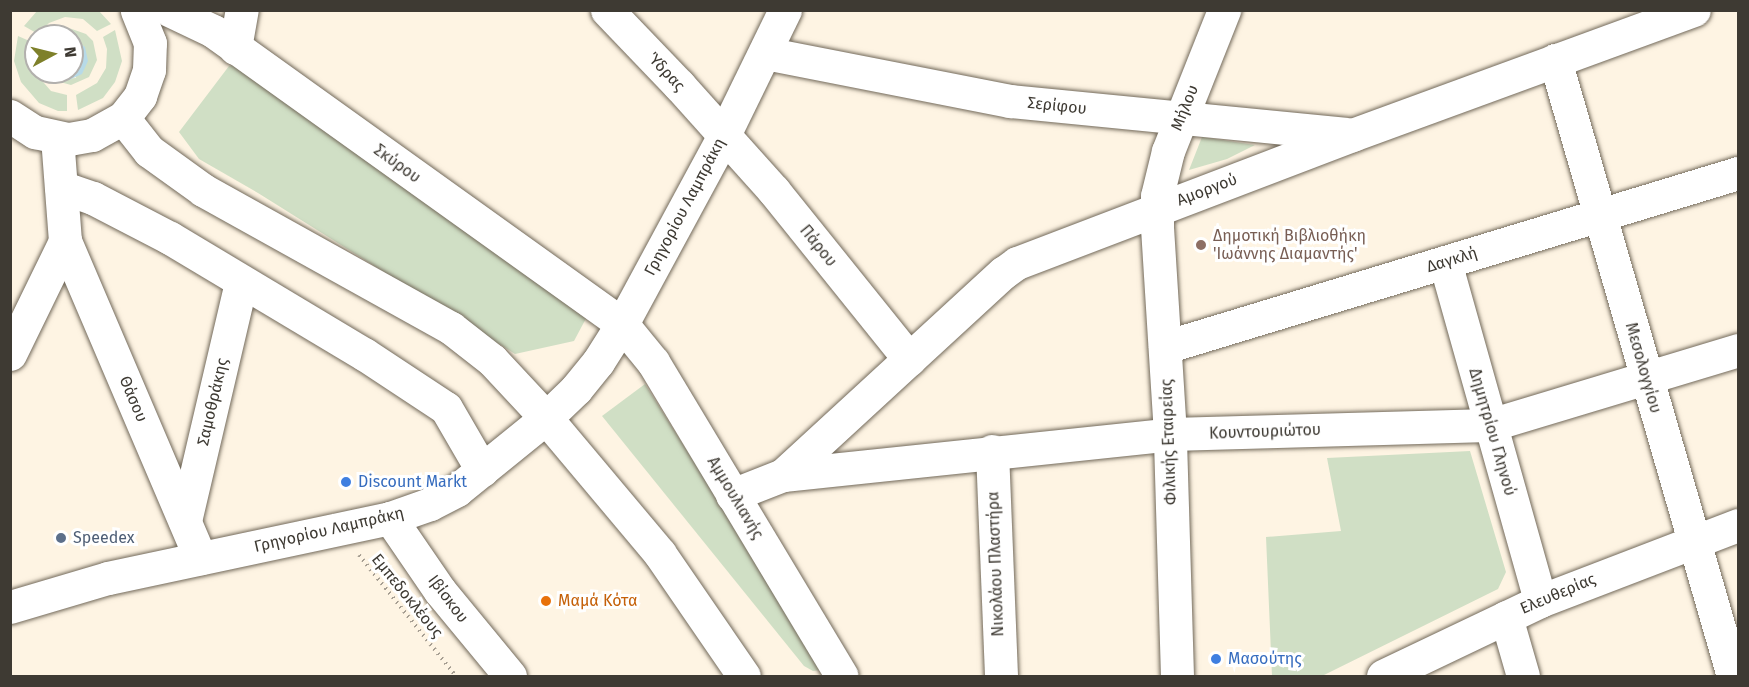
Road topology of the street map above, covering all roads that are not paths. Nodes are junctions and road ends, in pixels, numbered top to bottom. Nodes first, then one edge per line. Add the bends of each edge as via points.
1 (137, 10) edge
2 (169, 10) edge
3 (242, 10) edge
4 (607, 10) edge
5 (785, 10) edge
6 (1224, 10) edge
7 (1694, 10) edge
8 (235, 48) junction
9 (765, 53) junction
10 (1555, 60) junction
11 (10, 116) edge
12 (123, 118) junction
13 (1180, 119) junction
14 (724, 135) junction
15 (1352, 135) junction
16 (57, 138) junction
17 (1738, 173) edge
18 (61, 187) junction
19 (1157, 208) junction
20 (1599, 216) junction
21 (65, 241) junction
22 (1445, 262) junction
23 (241, 282) junction
24 (622, 324) junction
25 (1165, 347) junction
26 (1738, 350) edge
27 (10, 354) edge
28 (909, 359) junction
29 (1646, 378) junction
30 (546, 418) junction
31 (1490, 425) junction
32 (1170, 434) junction
33 (992, 451) junction
34 (482, 470) junction
35 (783, 475) junction
36 (732, 495) junction
37 (390, 518) junction
38 (184, 520) junction
39 (1738, 525) edge
40 (1694, 542) junction
41 (200, 558) junction
42 (1540, 601) junction
43 (10, 607) edge
44 (1506, 617) junction
45 (510, 676) edge
46 (744, 676) edge
47 (842, 676) edge
48 (1000, 676) edge
49 (1177, 676) edge
50 (1383, 676) edge
51 (1523, 676) edge
52 (1733, 676) edge

1 - 12 street via 150,43 149,70 140,96
2 - 8 street, Σκύρου via 202,25
3 - 8 street
4 - 14 street, Ύδρας
5 - 9 street, Γρηγορίου Λαμπράκη
6 - 13 street, Μήλου
7 - 10 street, Αμοργού
8 - 24 street, Σκύρου
9 - 13 street, Σερίφου via 1010,101
9 - 14 street, Γρηγορίου Λαμπράκη
10 - 15 street, Αμοργού
10 - 20 street, Μεσολογγίου
11 - 16 street via 35,132
12 - 16 street via 92,135
12 - 30 street via 148,151 203,190 451,328 492,360
13 - 15 street, Σερίφου
13 - 19 street, Μήλου via 1164,164
14 - 24 street, Γρηγορίου Λαμπράκη
14 - 28 street, Πάρου
15 - 19 street, Αμοργού
16 - 18 street
17 - 20 street, Δαγκλή
18 - 21 street
18 - 23 street via 93,198 170,238
19 - 25 street, Φιλικής Εταιρείας
19 - 28 street, Αμοργού via 1017,262
20 - 22 street, Δαγκλή
20 - 29 street, Μεσολογγίου
21 - 27 street
21 - 38 street, Θάσου
22 - 25 street, Δαγκλή
22 - 31 street, Δημητρίου Γληνού
23 - 34 street via 364,354 446,408
23 - 38 street, Σαμοθράκης
24 - 30 street, Γρηγορίου Λαμπράκη via 591,372
24 - 36 street, Αμμουλιανής via 653,362
25 - 32 street, Φιλικής Εταιρείας
26 - 29 street, Κουντουριώτου
28 - 35 street, Αμοργού
29 - 31 street, Κουντουριώτου
29 - 40 street, Μεσολογγίου
30 - 34 street, Γρηγορίου Λαμπράκη
30 - 46 street via 660,554
31 - 32 street, Κουντουριώτου
31 - 42 street, Δημητρίου Γληνού
32 - 33 street, Κουντουριώτου
32 - 49 street, Φιλικής Εταιρείας
33 - 35 street, Κουντουριώτου
33 - 48 street, Νικολάου Πλαστήρα
34 - 37 street, Γρηγορίου Λαμπράκη via 444,498
35 - 36 street
36 - 47 street, Αμμουλιανής
37 - 41 street, Γρηγορίου Λαμπράκη
37 - 45 street, Ιβίσκου via 440,591
38 - 41 street, Θάσου
39 - 40 street, Ελευθερίας
40 - 42 street, Ελευθερίας
40 - 52 street, Μεσολογγίου
41 - 43 street, Γρηγορίου Λαμπράκη via 66,588
42 - 44 street, Ελευθερίας
44 - 50 street, Ελευθερίας
44 - 51 street

